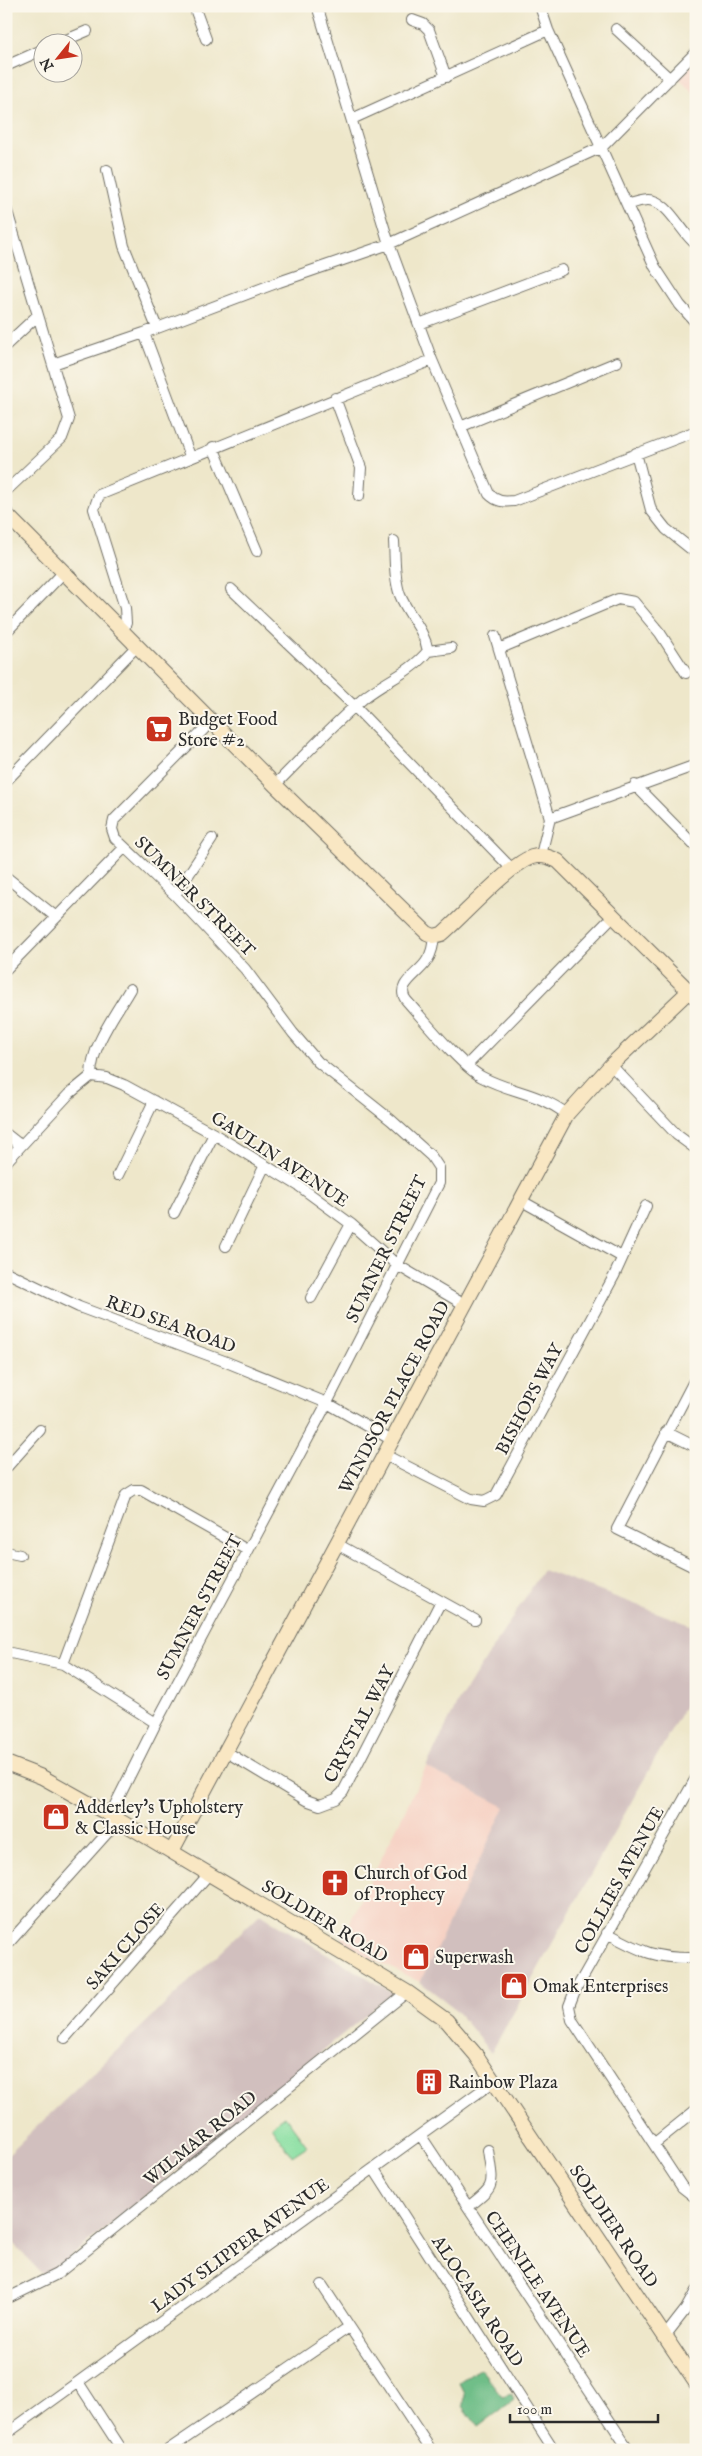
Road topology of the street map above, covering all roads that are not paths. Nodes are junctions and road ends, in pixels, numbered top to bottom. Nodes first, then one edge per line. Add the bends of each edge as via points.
1 (194, 6) edge
2 (540, 6) edge
3 (318, 12) dead end
4 (412, 20) dead end
5 (616, 29) dead end
6 (548, 30) junction
7 (87, 31) dead end
8 (82, 33) edge
9 (206, 39) dead end
10 (696, 52) edge
11 (32, 54) edge
12 (6, 66) edge
13 (446, 77) junction
14 (670, 79) junction
15 (352, 119) junction
16 (602, 147) junction
17 (107, 170) dead end
18 (628, 204) junction
19 (6, 208) edge
20 (10, 241) edge
21 (390, 244) junction
22 (696, 244) edge
23 (562, 270) dead end
24 (37, 316) junction
25 (696, 323) edge
26 (419, 324) junction
27 (157, 328) junction
28 (144, 332) junction
29 (6, 345) edge
30 (432, 360) junction
31 (617, 362) dead end
32 (53, 364) junction
33 (335, 398) junction
34 (460, 427) junction
35 (696, 430) edge
36 (213, 447) junction
37 (636, 453) junction
38 (190, 456) junction
39 (6, 491) edge
40 (359, 496) dead end
41 (6, 514) edge
42 (394, 540) dead end
43 (257, 551) dead end
44 (696, 553) edge
45 (64, 572) junction
46 (231, 589) dead end
47 (123, 631) junction
48 (6, 632) edge
49 (495, 636) dead end
50 (137, 646) junction
51 (451, 648) dead end
52 (501, 648) junction
53 (428, 651) junction
54 (686, 673) dead end
55 (355, 707) junction
56 (212, 721) junction
57 (696, 765) edge
58 (6, 781) edge
59 (275, 784) junction
60 (635, 785) junction
61 (550, 818) junction
62 (212, 840) dead end
63 (696, 847) edge
64 (124, 848) junction
65 (540, 855) junction
66 (513, 870) junction
67 (6, 877) edge
68 (175, 895) junction
69 (613, 916) junction
70 (56, 917) junction
71 (434, 936) junction
72 (6, 969) edge
73 (130, 990) dead end
74 (692, 994) edge
75 (466, 1065) junction
76 (611, 1065) junction
77 (91, 1076) junction
78 (154, 1101) junction
79 (567, 1114) junction
80 (6, 1134) edge
81 (214, 1134) junction
82 (20, 1145) junction
83 (696, 1149) edge
84 (6, 1162) edge
85 (265, 1165) junction
86 (118, 1175) dead end
87 (520, 1200) junction
88 (646, 1206) dead end
89 (174, 1213) dead end
90 (351, 1224) junction
91 (226, 1246) dead end
92 (622, 1257) junction
93 (397, 1265) junction
94 (6, 1272) edge
95 (311, 1298) dead end
96 (465, 1305) junction
97 (696, 1377) edge
98 (327, 1403) junction
99 (40, 1430) dead end
100 (666, 1432) junction
101 (392, 1440) junction
102 (696, 1446) edge
103 (385, 1455) junction
104 (6, 1468) edge
105 (337, 1544) junction
106 (248, 1550) junction
107 (6, 1552) edge
108 (20, 1555) dead end
109 (696, 1568) edge
110 (440, 1603) junction
111 (475, 1620) dead end
112 (6, 1652) edge
113 (64, 1664) junction
114 (156, 1723) junction
115 (225, 1751) junction
116 (6, 1763) edge
117 (696, 1778) edge
118 (692, 1795) edge
119 (114, 1818) junction
120 (172, 1851) junction
121 (210, 1874) junction
122 (608, 1933) junction
123 (6, 1946) edge
124 (696, 1958) edge
125 (407, 1992) junction
126 (65, 2038) dead end
127 (493, 2082) junction
128 (696, 2110) edge
129 (420, 2136) junction
130 (655, 2143) junction
131 (488, 2150) dead end
132 (374, 2170) junction
133 (696, 2198) edge
134 (468, 2207) junction
135 (322, 2285) dead end
136 (696, 2291) edge
137 (6, 2299) edge
138 (350, 2327) junction
139 (666, 2336) junction
140 (78, 2382) junction
141 (696, 2383) edge
142 (6, 2434) edge
143 (122, 2450) edge
144 (168, 2450) edge
145 (431, 2450) edge
146 (554, 2450) edge
147 (629, 2450) edge

1 - 9 street
2 - 6 street
3 - 15 street
4 - 13 street via 429,30
5 - 14 street
6 - 13 street
6 - 16 street
7 - 8 street
10 - 14 street
11 - 12 street
13 - 15 street
14 - 16 street
15 - 21 street
16 - 18 street
16 - 21 street
17 - 27 street via 124,246
18 - 22 street via 654,200
18 - 25 street via 655,267
19 - 20 street
20 - 24 street
21 - 26 street
21 - 27 street
23 - 26 street
24 - 29 street
24 - 32 street
26 - 30 street
27 - 28 street
28 - 32 street
28 - 38 street
30 - 33 street
30 - 34 street
31 - 34 street
32 - 39 street via 69,419 62,438
33 - 36 street
33 - 40 street via 361,468
34 - 37 street via 489,494 504,502 514,501
35 - 37 street
36 - 38 street
36 - 43 street
37 - 44 street via 651,510 666,529
38 - 47 street via 103,492 96,499 94,509 126,608
41 - 45 street
42 - 53 street via 400,596 423,634
45 - 47 street
45 - 48 street
46 - 55 street
47 - 50 street
49 - 52 street
50 - 56 street
50 - 58 street
51 - 53 street
52 - 54 street via 618,599 634,602 660,633
52 - 61 street
53 - 55 street via 414,665
55 - 59 street
55 - 66 street
56 - 59 street
56 - 64 street, SUMNER STREET via 114,820 113,834
57 - 60 street
59 - 71 street via 414,922
60 - 61 street
60 - 63 street
61 - 65 street
62 - 68 street
64 - 68 street, SUMNER STREET
64 - 70 street
65 - 66 street via 531,857
65 - 69 street via 558,861
66 - 71 street via 445,932
67 - 70 street
68 - 93 street, SUMNER STREET via 245,969 292,1034 318,1062 436,1161 439,1183
69 - 74 street
69 - 75 street
70 - 72 street
71 - 75 street via 427,961 404,986 402,993
73 - 77 street via 104,1033 91,1063
74 - 76 street, WINDSOR PLACE ROAD
75 - 79 street via 480,1076 535,1095
76 - 79 street, WINDSOR PLACE ROAD
76 - 83 street via 677,1135
77 - 78 street, GAULIN AVENUE via 107,1078
77 - 82 street
78 - 81 street, GAULIN AVENUE
78 - 86 street
79 - 87 street, WINDSOR PLACE ROAD
80 - 82 street
81 - 85 street, GAULIN AVENUE
81 - 89 street
82 - 84 street
85 - 90 street, GAULIN AVENUE
85 - 91 street
87 - 92 street
87 - 96 street, WINDSOR PLACE ROAD
88 - 92 street, BISHOPS WAY
90 - 93 street, GAULIN AVENUE
90 - 95 street
92 - 103 street, BISHOPS WAY via 496,1494 484,1501 470,1499
93 - 96 street, GAULIN AVENUE
93 - 98 street, SUMNER STREET
94 - 98 street, RED SEA ROAD via 79,1307
96 - 101 street, WINDSOR PLACE ROAD
97 - 100 street
98 - 101 street, RED SEA ROAD
98 - 106 street, SUMNER STREET
99 - 104 street
100 - 102 street
100 - 109 street via 617,1529
101 - 103 street, WINDSOR PLACE ROAD
103 - 105 street, WINDSOR PLACE ROAD
105 - 110 street
105 - 115 street, WINDSOR PLACE ROAD
106 - 113 street via 141,1490 134,1490 126,1495
106 - 114 street, SUMNER STREET
107 - 108 street
110 - 111 street
110 - 115 street, CRYSTAL WAY via 343,1792 336,1799 320,1805 306,1800
112 - 113 street
113 - 114 street
114 - 119 street, SUMNER STREET
115 - 120 street, WINDSOR PLACE ROAD
116 - 119 street, SOLDIER ROAD via 42,1777
117 - 118 street, COLLIES AVENUE
118 - 122 street, COLLIES AVENUE
119 - 120 street, SOLDIER ROAD
119 - 123 street, SUMNER STREET
120 - 121 street, SOLDIER ROAD
121 - 125 street, SOLDIER ROAD
121 - 126 street, SAKI CLOSE
122 - 124 street via 654,1956
122 - 130 street, COLLIES AVENUE via 574,1993 570,2012
125 - 127 street, SOLDIER ROAD via 447,2021 476,2055
125 - 137 street, WILMAR ROAD via 57,2274
127 - 129 street, LADY SLIPPER AVENUE
127 - 139 street, SOLDIER ROAD
128 - 130 street
129 - 132 street, LADY SLIPPER AVENUE
129 - 134 street, CHENILE AVENUE
130 - 133 street, COLLIES AVENUE via 684,2190
131 - 134 street via 489,2191
132 - 140 street, LADY SLIPPER AVENUE
132 - 146 street, ALOCASIA ROAD
134 - 147 street, CHENILE AVENUE
135 - 138 street
136 - 139 street
138 - 144 street
138 - 145 street
139 - 141 street, SOLDIER ROAD
140 - 142 street, LADY SLIPPER AVENUE
140 - 143 street

